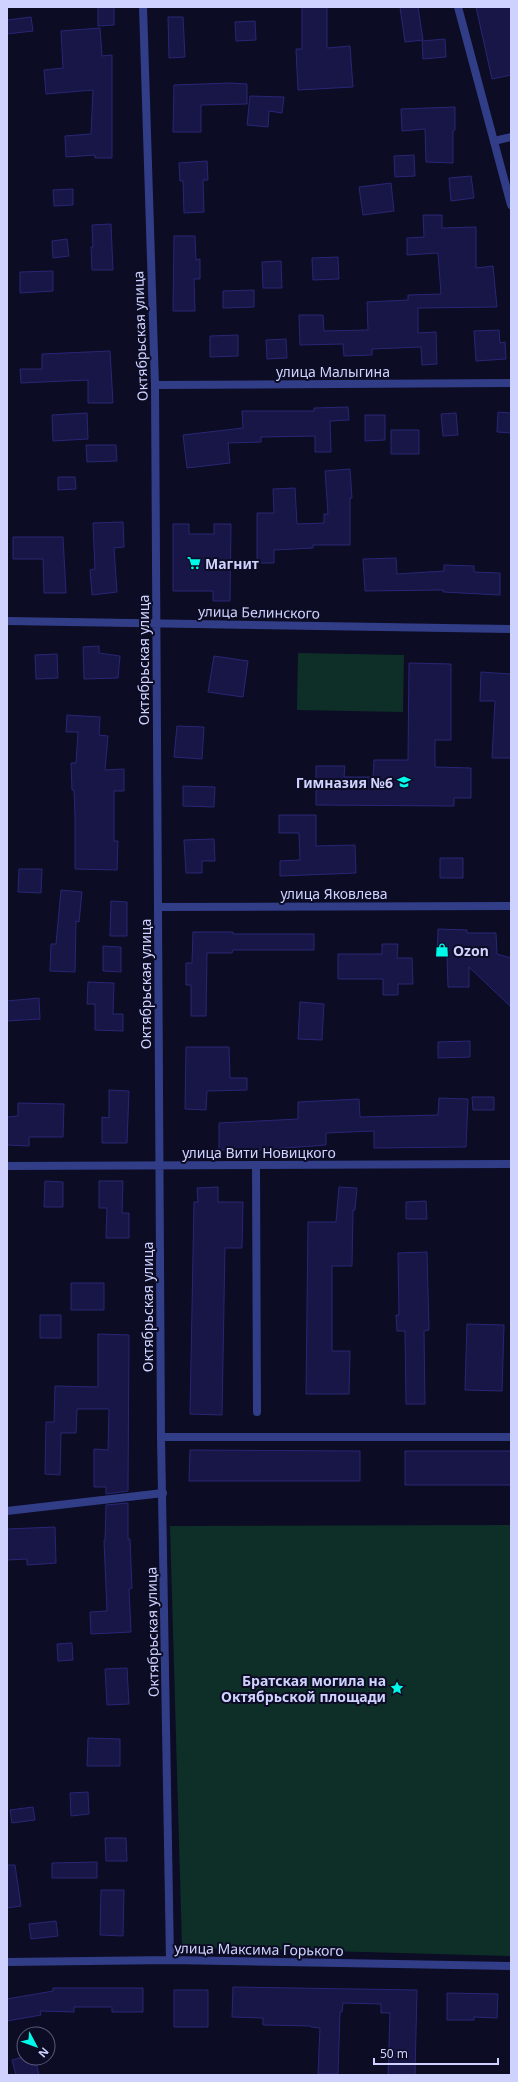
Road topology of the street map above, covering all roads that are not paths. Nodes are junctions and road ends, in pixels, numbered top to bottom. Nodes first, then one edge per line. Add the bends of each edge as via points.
1 (143, 7) edge
2 (458, 7) edge
3 (511, 137) edge
4 (494, 141) junction
5 (511, 205) edge
6 (511, 383) edge
7 (155, 385) junction
8 (7, 621) edge
9 (156, 624) junction
10 (511, 629) edge
11 (511, 906) edge
12 (158, 907) junction
13 (511, 1164) edge
14 (256, 1165) junction
15 (7, 1166) edge
16 (160, 1166) junction
17 (257, 1412) dead end
18 (161, 1437) junction
19 (511, 1438) edge
20 (163, 1493) junction
21 (7, 1511) edge
22 (170, 1960) junction
23 (7, 1962) edge
24 (511, 1966) edge

1 - 7 street, Октябрьская улица
2 - 4 street
3 - 4 street
4 - 5 street
6 - 7 street, улица Малыгина
7 - 9 street, Октябрьская улица
8 - 9 street, улица Белинского
9 - 10 street, улица Белинского
9 - 12 street, Октябрьская улица
11 - 12 street, улица Яковлева
12 - 16 street, Октябрьская улица
13 - 14 street, улица Вити Новицкого
14 - 16 street, улица Вити Новицкого
14 - 17 street
15 - 16 street, улица Вити Новицкого
16 - 18 street, Октябрьская улица
18 - 19 street
18 - 20 street, Октябрьская улица
20 - 21 street
20 - 22 street, Октябрьская улица
22 - 23 street, улица Максима Горького
22 - 24 street, улица Максима Горького

